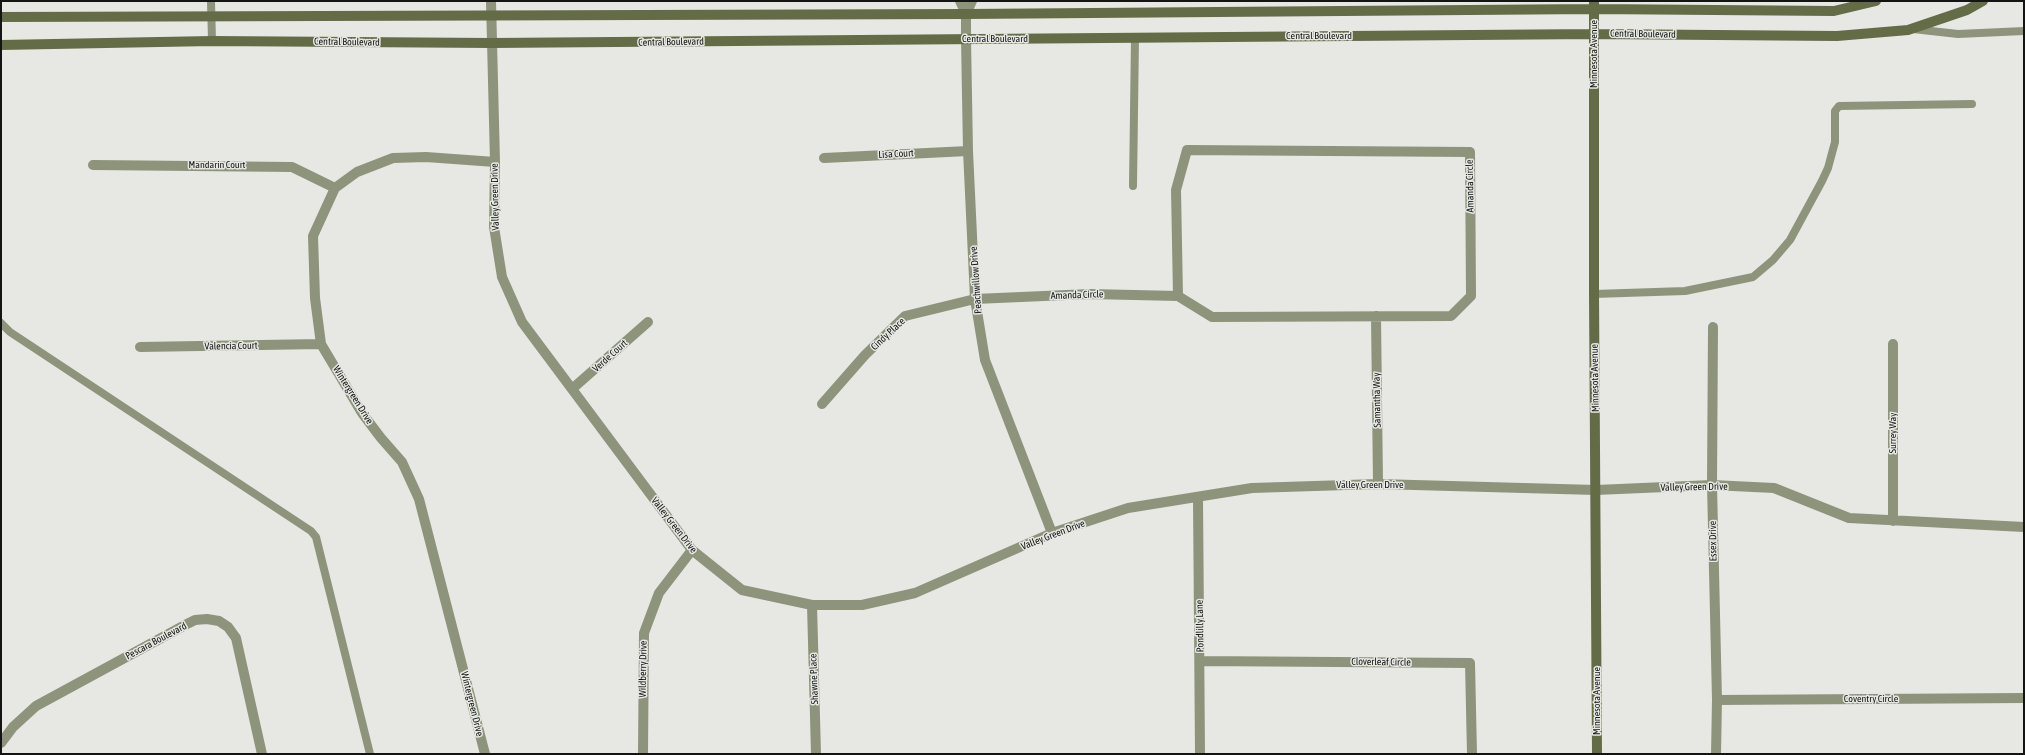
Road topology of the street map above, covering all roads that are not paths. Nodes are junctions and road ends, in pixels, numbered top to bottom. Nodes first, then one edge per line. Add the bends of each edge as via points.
1 (211, 1) edge
2 (491, 1) edge
3 (960, 1) edge
4 (972, 1) edge
5 (1876, 1) edge
6 (1983, 1) edge
7 (1594, 5) edge
8 (966, 14) junction
9 (212, 16) junction
10 (1, 17) edge
11 (491, 17) junction
12 (1911, 29) junction
13 (2024, 31) edge
14 (1594, 34) junction
15 (1135, 38) junction
16 (966, 39) junction
17 (212, 41) junction
18 (492, 44) junction
19 (1, 46) edge
20 (1972, 104) dead end
21 (968, 151) junction
22 (824, 158) dead end
23 (494, 162) junction
24 (93, 165) dead end
25 (1133, 186) dead end
26 (335, 188) junction
27 (1594, 294) junction
28 (1178, 296) junction
29 (975, 299) junction
30 (1376, 316) junction
31 (648, 322) dead end
32 (1, 323) edge
33 (1713, 327) dead end
34 (321, 344) junction
35 (1893, 344) dead end
36 (140, 347) dead end
37 (572, 389) junction
38 (822, 404) dead end
39 (1378, 484) junction
40 (1712, 485) junction
41 (1596, 490) junction
42 (1198, 497) junction
43 (1893, 521) junction
44 (2024, 527) edge
45 (1052, 533) junction
46 (692, 550) junction
47 (812, 605) junction
48 (1201, 660) junction
49 (2024, 698) edge
50 (1718, 700) junction
51 (1, 743) edge
52 (262, 754) edge
53 (370, 754) edge
54 (485, 754) edge
55 (642, 754) edge
56 (816, 754) edge
57 (1200, 754) edge
58 (1472, 754) edge
59 (1597, 754) edge
60 (1716, 754) edge

1 - 9 lane
2 - 11 street, Valley Green Drive
3 - 8 street, Peachwillow Drive
4 - 8 street, Peachwillow Drive
5 - 7 street via 1834,11
6 - 12 street, Central Boulevard via 1967,10
7 - 8 street
7 - 14 street, Minnesota Avenue
8 - 11 street
8 - 16 street, Peachwillow Drive
9 - 10 street
9 - 11 street
9 - 17 lane
11 - 18 street, Valley Green Drive
12 - 13 lane via 1958,34
12 - 14 street, Central Boulevard via 1837,36
14 - 15 street, Central Boulevard
14 - 27 street, Minnesota Avenue
15 - 16 street, Central Boulevard
15 - 25 lane
16 - 18 street, Central Boulevard
16 - 21 street, Peachwillow Drive
17 - 18 street, Central Boulevard
17 - 19 street, Central Boulevard
18 - 23 street, Valley Green Drive
20 - 27 lane via 1839,106 1835,111 1835,142 1822,181 1790,240 1773,260 1753,277 1685,291
21 - 22 street, Lisa Court
21 - 29 street, Peachwillow Drive
23 - 26 street, Wintergreen Drive via 426,157 393,158 357,172
23 - 37 street, Valley Green Drive via 494,227 502,277 522,322
24 - 26 street, Mandarin Court via 292,167
26 - 34 street, Wintergreen Drive via 313,236 315,298
27 - 41 street, Minnesota Avenue
28 - 29 street, Amanda Circle via 1090,294
28 - 30 street, Amanda Circle via 1212,317
28 - 30 street, Amanda Circle via 1176,190 1187,150 1470,152 1471,296 1451,316
29 - 38 street, Cindy Place via 905,316 865,355
29 - 45 street, Peachwillow Drive via 985,360
30 - 39 street, Samantha Way
31 - 37 street, Verde Court
32 - 53 lane via 10,332 311,531 316,537
33 - 40 street, Essex Drive
34 - 36 street, Valencia Court
34 - 54 street, Wintergreen Drive via 362,413 402,462 419,498
35 - 43 street, Surrey Way
37 - 46 street, Valley Green Drive
39 - 41 street, Valley Green Drive
39 - 42 street, Valley Green Drive via 1252,488
40 - 41 street, Valley Green Drive
40 - 43 street, Valley Green Drive via 1774,488 1849,518
40 - 50 street, Essex Drive
41 - 59 street, Minnesota Avenue
42 - 45 street, Valley Green Drive via 1128,508
42 - 48 street, Pondlilly Lane
43 - 44 street, Valley Green Drive
45 - 47 street, Valley Green Drive via 915,593 862,605
46 - 47 street, Valley Green Drive via 742,590
46 - 55 street, Wildberry Drive via 659,593 644,633
47 - 56 street, Shawne Place
48 - 57 street, Pondlilly Lane
48 - 58 street, Cloverleaf Circle via 1470,663
49 - 50 street, Coventry Circle
50 - 60 street, Essex Drive
51 - 52 street, Pescara Boulevard via 13,727 36,706 191,622 207,619 219,621 228,627 236,638

